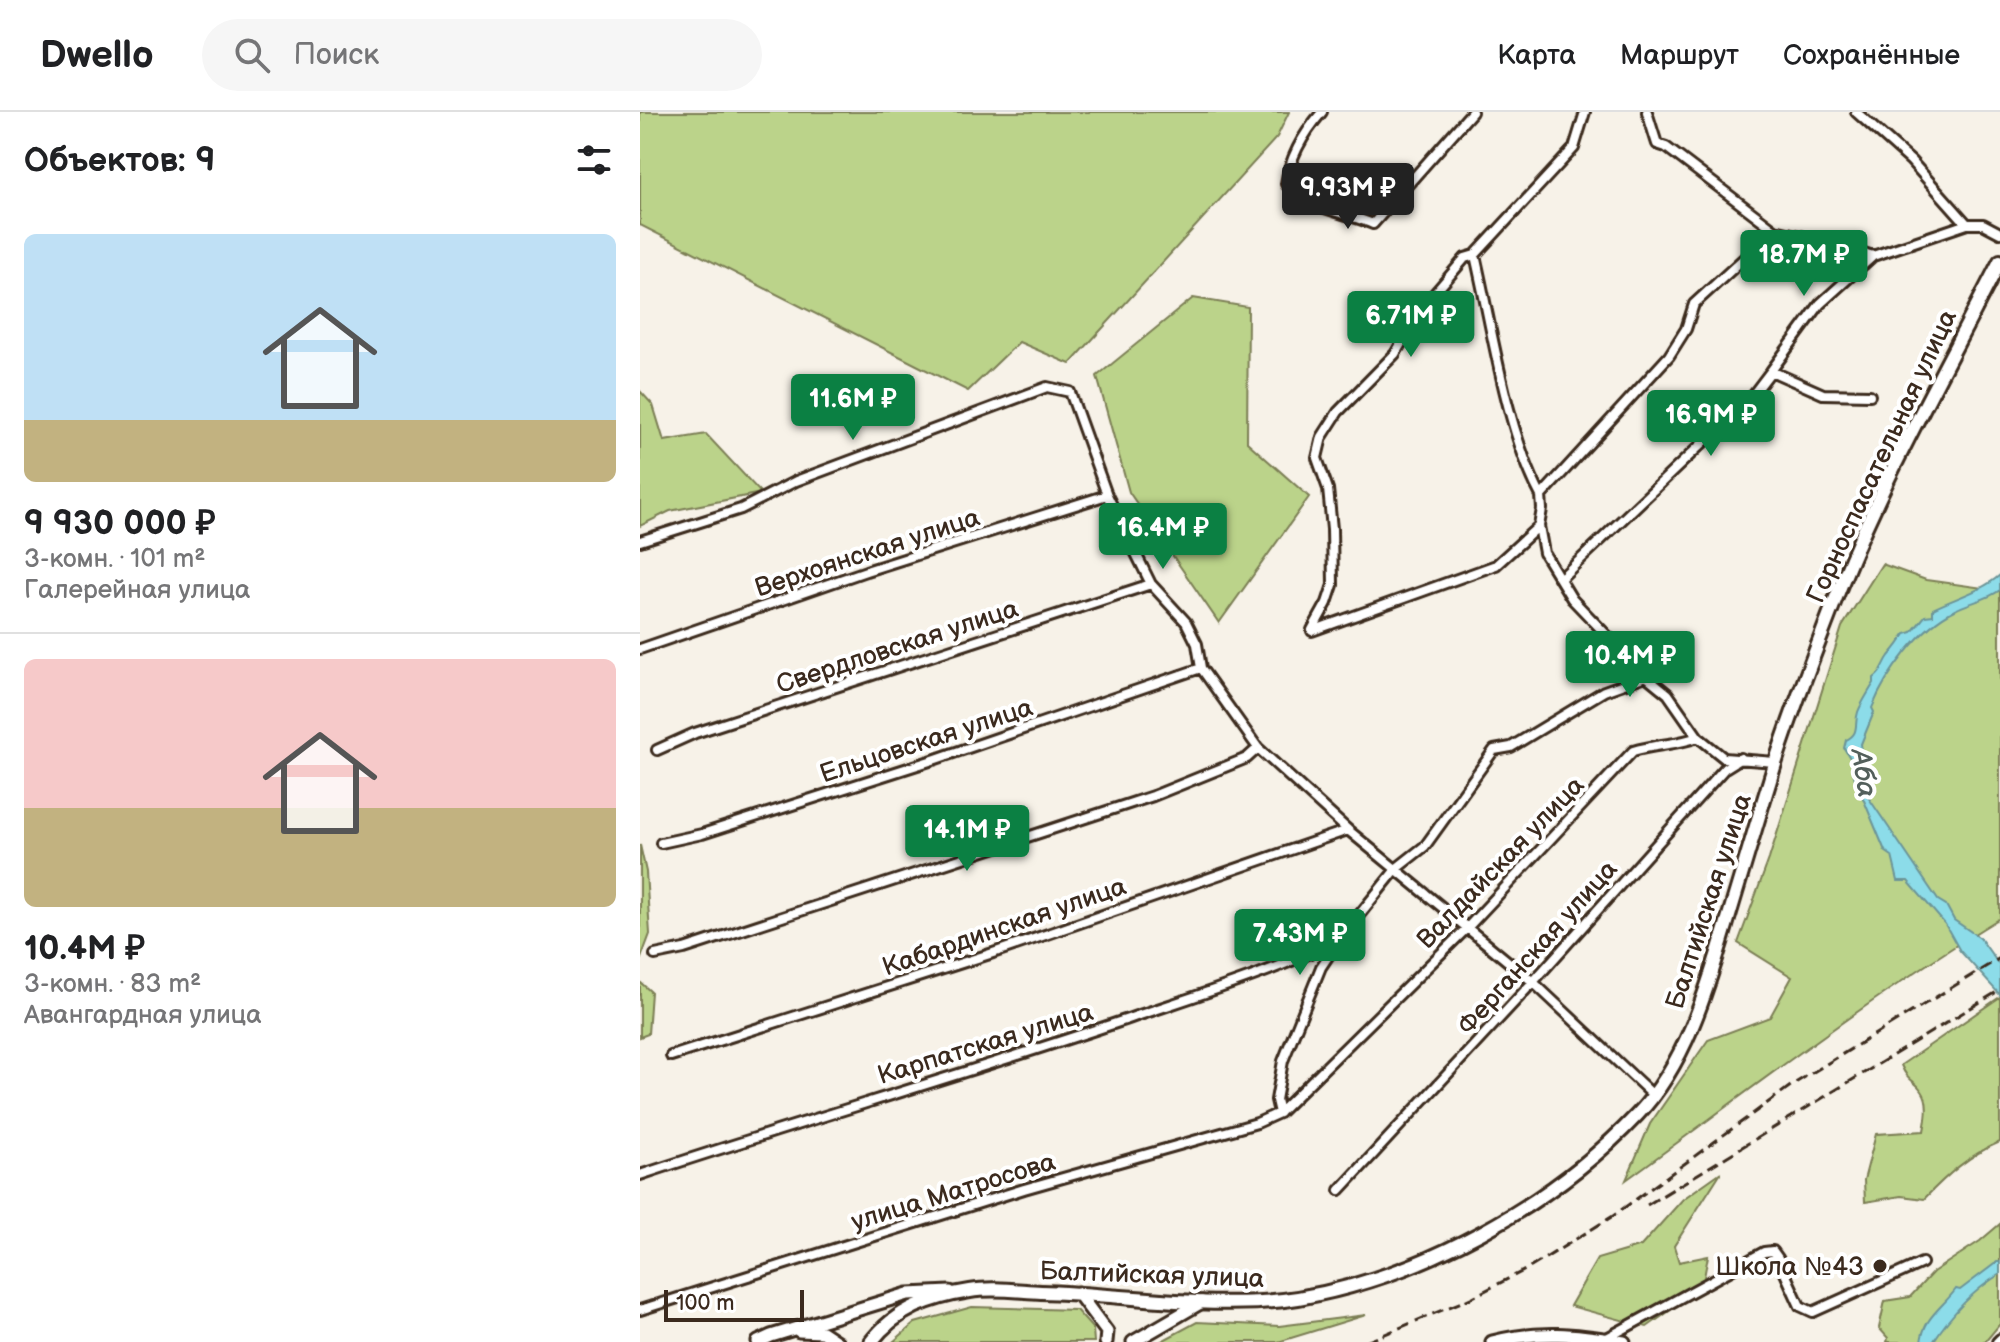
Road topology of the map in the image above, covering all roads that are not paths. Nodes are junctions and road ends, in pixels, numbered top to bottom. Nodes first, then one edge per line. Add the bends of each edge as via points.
1 (1322, 112) edge
2 (1472, 112) edge
3 (1585, 112) edge
4 (1647, 112) edge
5 (1856, 112) edge
6 (1967, 224) junction
7 (1775, 230) junction
8 (2000, 233) edge
9 (1475, 255) junction
10 (1873, 256) junction
11 (2000, 261) edge
12 (1771, 371) junction
13 (1870, 395) dead end
14 (1107, 495) junction
15 (1541, 496) junction
16 (1539, 526) junction
17 (640, 541) edge
18 (1561, 578) junction
19 (1151, 584) junction
20 (640, 649) edge
21 (1201, 668) junction
22 (1646, 676) junction
23 (1698, 737) junction
24 (1258, 748) junction
25 (657, 750) dead end
26 (1741, 758) junction
27 (1775, 762) junction
28 (1348, 830) junction
29 (661, 843) dead end
30 (1397, 868) junction
31 (1468, 927) junction
32 (1339, 940) junction
33 (655, 955) dead end
34 (1533, 982) junction
35 (671, 1056) dead end
36 (1654, 1096) junction
37 (1279, 1113) junction
38 (640, 1175) edge
39 (1340, 1190) dead end
40 (1922, 1263) dead end
41 (975, 1290) junction
42 (1078, 1293) junction
43 (1204, 1301) junction
44 (640, 1310) edge
45 (771, 1336) junction
46 (1527, 1338) edge
47 (1604, 1339) junction
48 (758, 1342) edge
49 (837, 1342) edge
50 (871, 1342) edge
51 (1106, 1342) edge
52 (1133, 1342) edge
53 (1492, 1342) edge
54 (1624, 1342) edge

1 - 2 street via 1289,165 1286,184 1314,206 1373,224
3 - 9 street via 1574,148
4 - 7 street via 1657,144
5 - 6 street via 1911,161
6 - 8 street via 1983,224
6 - 10 street
7 - 10 street
7 - 15 street via 1694,304 1669,356
9 - 15 street via 1510,410
9 - 16 street via 1465,258 1422,308 1395,354 1338,412 1322,437 1317,458 1328,489 1333,585 1312,631 1496,565
10 - 12 street via 1820,304
11 - 27 main road, Горноспасательная улица via 1868,521
12 - 13 street via 1823,394
12 - 18 street via 1752,396
14 - 17 street via 1070,392 1047,387 796,481 741,509
14 - 19 street
14 - 20 street, Верхоянская улица
15 - 16 street
16 - 18 street via 1544,553
18 - 22 street via 1572,599
19 - 21 street via 1186,622
19 - 25 street, Свердловская улица via 695,733
21 - 24 street
21 - 29 street, Ельцовская улица via 918,765
22 - 23 street via 1668,694
22 - 30 street, Карпатская улица via 1604,691 1511,747 1494,750 1425,846
23 - 26 street via 1724,758
23 - 31 street, Валдайская улица via 1633,751
24 - 28 street
24 - 33 street via 1247,758 1153,796
26 - 27 street
26 - 34 street, Ферганская улица via 1725,768
27 - 36 main road, Балтийская улица via 1703,1003
28 - 30 street
28 - 35 street, Кабардинская улица via 993,953
30 - 31 street
30 - 32 street, Карпатская улица
31 - 34 street
31 - 37 street, Валдайская улица
32 - 37 street, Карпатская улица via 1321,967 1283,1061
32 - 38 street, Карпатская улица via 1245,979 1027,1053
34 - 36 street
34 - 39 street, Ферганская улица
36 - 43 main road, Балтийская улица via 1547,1192 1437,1257 1378,1279 1292,1299
37 - 44 street, улица Матросова
40 - 47 street via 1813,1312 1800,1306 1773,1251 1764,1252
41 - 42 main road, Балтийская улица
41 - 45 street via 908,1294
41 - 50 main road, Балтийская улица via 913,1306 892,1318
42 - 43 main road, Балтийская улица
42 - 51 street via 1107,1332
43 - 52 street
45 - 48 street
45 - 49 street via 809,1330
46 - 47 street via 1557,1333
46 - 53 street
47 - 54 street

